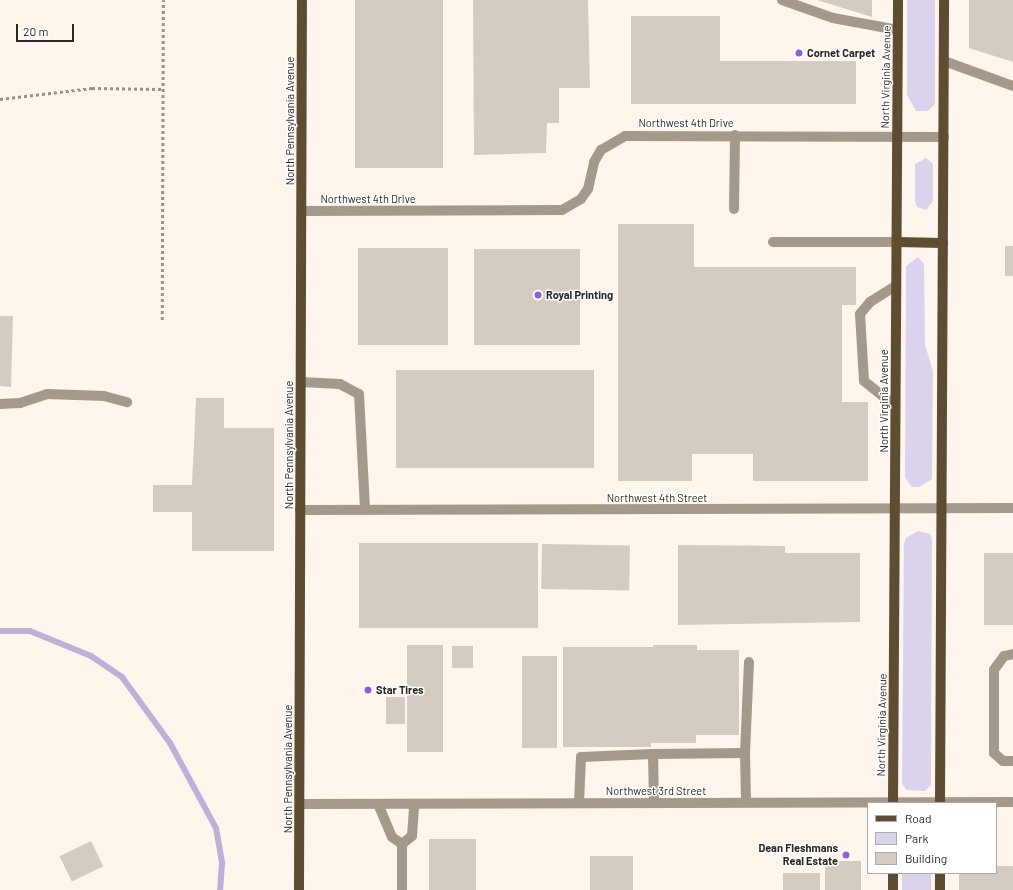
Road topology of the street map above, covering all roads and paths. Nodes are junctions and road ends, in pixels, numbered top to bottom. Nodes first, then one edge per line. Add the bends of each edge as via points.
1 (163, 0) edge
2 (302, 0) edge
3 (782, 0) edge
4 (898, 0) edge
5 (944, 0) edge
6 (898, 30) junction
7 (944, 61) junction
8 (1013, 86) edge
9 (162, 89) junction
10 (0, 99) edge
11 (735, 135) junction
12 (897, 136) junction
13 (944, 137) junction
14 (734, 208) dead end
15 (302, 211) junction
16 (773, 242) dead end
17 (896, 242) junction
18 (943, 243) junction
19 (896, 286) junction
20 (162, 320) dead end
21 (301, 382) junction
22 (127, 402) dead end
23 (0, 404) edge
24 (896, 406) junction
25 (942, 508) junction
26 (1013, 508) edge
27 (895, 509) junction
28 (300, 510) junction
29 (365, 510) junction
30 (1013, 654) edge
31 (749, 662) dead end
32 (745, 753) junction
33 (653, 754) junction
34 (1013, 761) edge
35 (746, 802) junction
36 (893, 802) edge
37 (940, 802) edge
38 (1013, 802) edge
39 (579, 803) junction
40 (654, 803) junction
41 (300, 804) junction
42 (378, 804) junction
43 (414, 804) junction
44 (402, 844) junction
45 (893, 874) edge
46 (940, 874) edge
47 (299, 890) edge
48 (402, 890) edge
49 (893, 890) edge
50 (940, 890) edge

1 - 9 path
2 - 15 main road, North Pennsylvania Avenue
3 - 6 street via 833,18
4 - 6 main road, North Virginia Avenue
5 - 7 main road
6 - 12 main road, North Virginia Avenue
7 - 8 street
7 - 13 main road
9 - 10 path via 92,88
9 - 20 path
11 - 12 street, Northwest 4th Drive
11 - 14 street
11 - 15 street, Northwest 4th Drive via 647,134 614,139 594,162 588,189 581,199 562,210
12 - 13 street, Northwest 4th Drive
12 - 17 main road, North Virginia Avenue
13 - 18 main road
15 - 21 main road, North Pennsylvania Avenue
16 - 17 street
17 - 18 main road
17 - 19 main road, North Virginia Avenue
18 - 25 main road
19 - 24 main road, North Virginia Avenue
19 - 24 street via 870,302 860,314 864,381
21 - 28 main road, North Pennsylvania Avenue
21 - 29 street via 340,384 359,394
22 - 23 street via 104,396 47,394 20,404
24 - 27 main road, North Virginia Avenue
25 - 26 street, Northwest 4th Street
25 - 27 street, Northwest 4th Street
25 - 37 main road
27 - 29 street, Northwest 4th Street
27 - 36 main road, North Virginia Avenue
28 - 29 street, Northwest 4th Street
28 - 41 main road, North Pennsylvania Avenue
30 - 34 street via 1004,656 994,670 994,753 1003,761
31 - 32 street
32 - 33 street
32 - 35 street
33 - 39 street via 581,757
33 - 40 street
35 - 36 street, Northwest 3rd Street
35 - 40 street, Northwest 3rd Street
36 - 37 street, Northwest 3rd Street
37 - 38 street, Northwest 3rd Street
39 - 40 street, Northwest 3rd Street
39 - 43 street, Northwest 3rd Street
41 - 42 street, Northwest 3rd Street
41 - 47 main road, North Pennsylvania Avenue
42 - 43 street, Northwest 3rd Street
42 - 44 street via 392,837
43 - 44 street via 412,836
44 - 48 street
45 - 49 main road
46 - 50 main road

